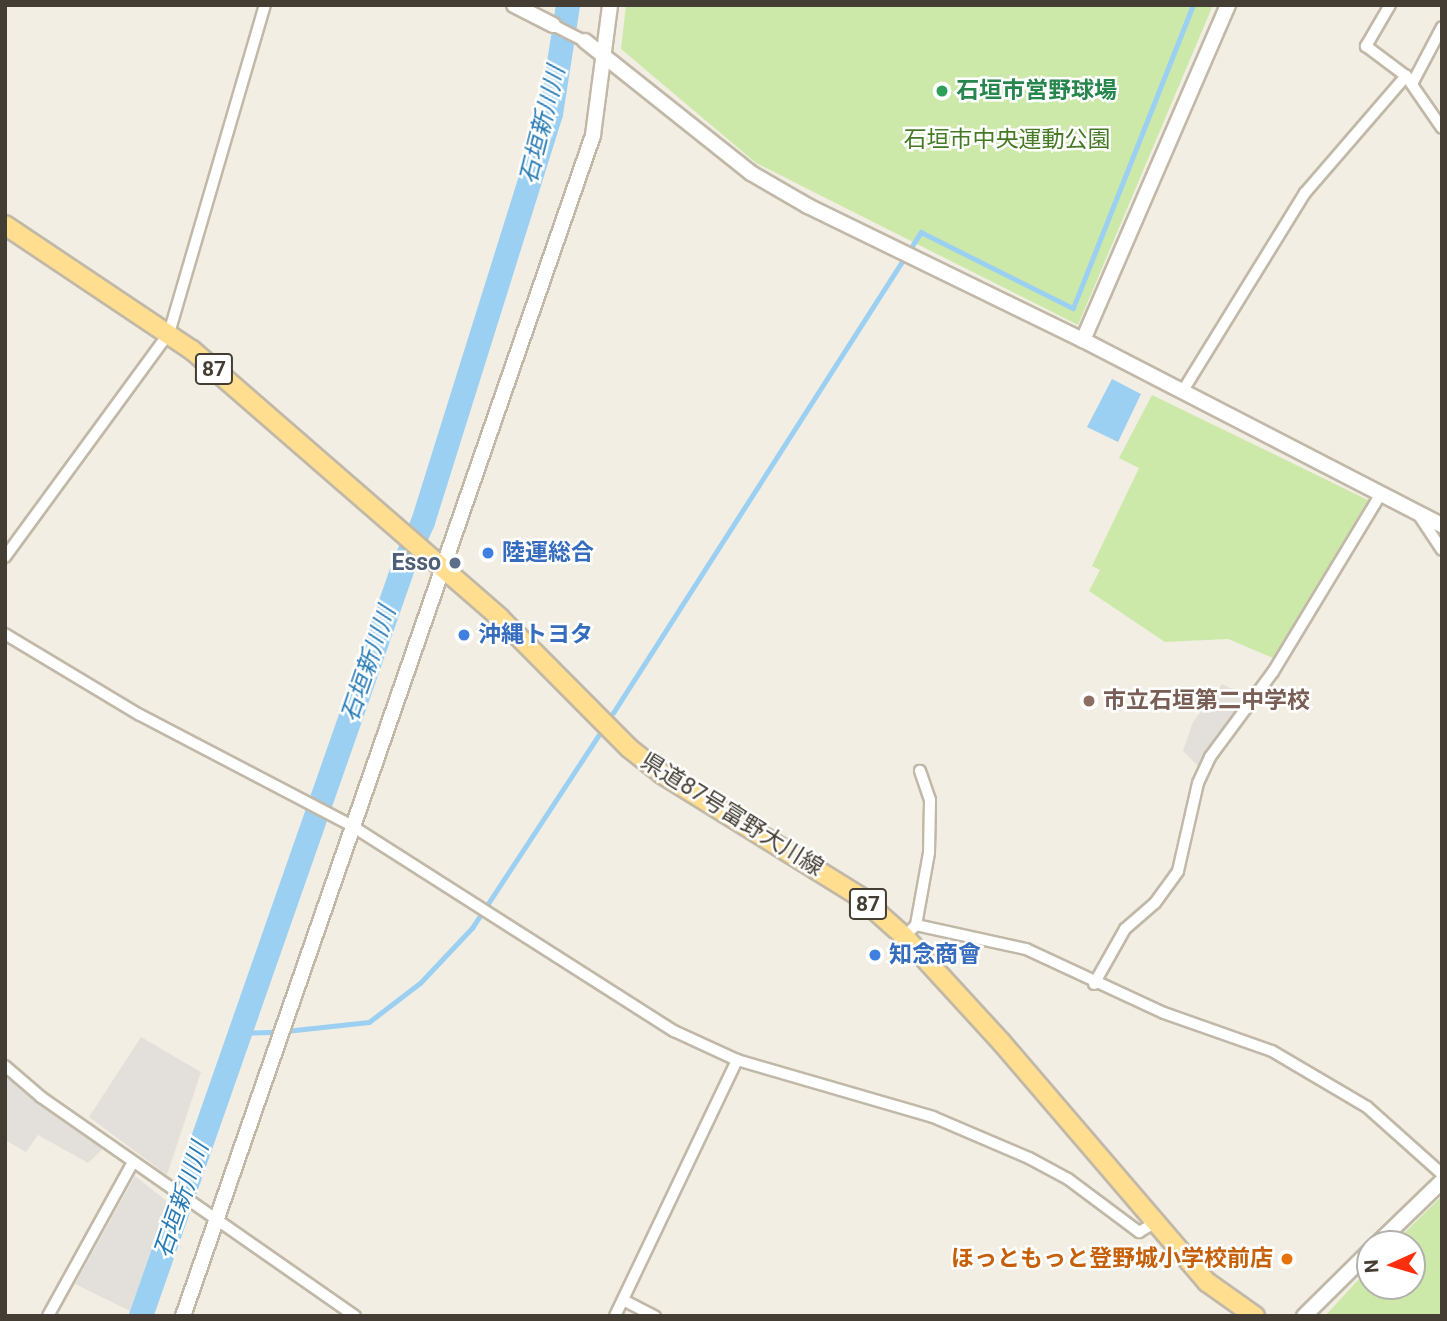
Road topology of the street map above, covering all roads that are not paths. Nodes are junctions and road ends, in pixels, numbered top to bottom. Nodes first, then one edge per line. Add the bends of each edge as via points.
1 (265, 5) edge
2 (514, 5) edge
3 (610, 5) edge
4 (1228, 5) edge
5 (1390, 5) edge
6 (553, 25) joint
7 (1442, 27) edge
8 (585, 41) joint
9 (604, 54) junction
10 (1409, 80) junction
11 (1442, 128) edge
12 (5, 225) edge
13 (169, 333) junction
14 (1083, 340) junction
15 (1182, 392) junction
16 (1380, 495) junction
17 (1418, 514) junction
18 (1442, 525) edge
19 (1442, 550) edge
20 (5, 557) edge
21 (443, 567) junction
22 (5, 634) edge
23 (920, 771) dead end
24 (352, 826) junction
25 (910, 931) junction
26 (1094, 984) junction
27 (737, 1060) junction
28 (5, 1066) edge
29 (133, 1161) junction
30 (1442, 1174) edge
31 (1442, 1181) edge
32 (216, 1220) junction
33 (1156, 1222) junction
34 (1391, 1230) edge
35 (1356, 1265) edge
36 (622, 1300) junction
37 (48, 1316) edge
38 (183, 1316) edge
39 (355, 1316) edge
40 (615, 1316) edge
41 (655, 1316) edge
42 (1255, 1316) edge
43 (1304, 1316) edge

1 - 13 street
2 - 6 street
3 - 9 street
4 - 14 street
5 - 10 street via 1366,46
6 - 8 street
7 - 10 street
8 - 9 street
9 - 14 street via 751,173 921,264
9 - 21 street via 593,135
10 - 11 street
10 - 15 street via 1305,193
12 - 13 main road, 県道87号富野大川線 / 87
13 - 20 street
13 - 21 main road, 県道87号富野大川線 / 87
14 - 15 street
15 - 16 street
16 - 17 street
16 - 26 street via 1273,672 1210,757 1198,783 1178,871 1155,903 1125,929
17 - 18 street
17 - 19 street
21 - 24 street
21 - 25 main road, 県道87号富野大川線 / 87 via 533,649 629,748 689,793
22 - 24 street via 140,715
23 - 25 street via 930,800 929,853
24 - 27 street via 674,1031
24 - 32 street
25 - 26 street via 1026,950
25 - 33 main road, 県道87号富野大川線 / 87
26 - 30 street via 1272,1051 1367,1107
27 - 33 street via 933,1117 1068,1179 1139,1232
27 - 36 street
28 - 29 street
29 - 32 street
29 - 37 street
31 - 34 street
32 - 38 street
32 - 39 street
33 - 42 main road, 県道87号富野大川線 / 87 via 1207,1282
35 - 43 street
36 - 40 street
36 - 41 street

